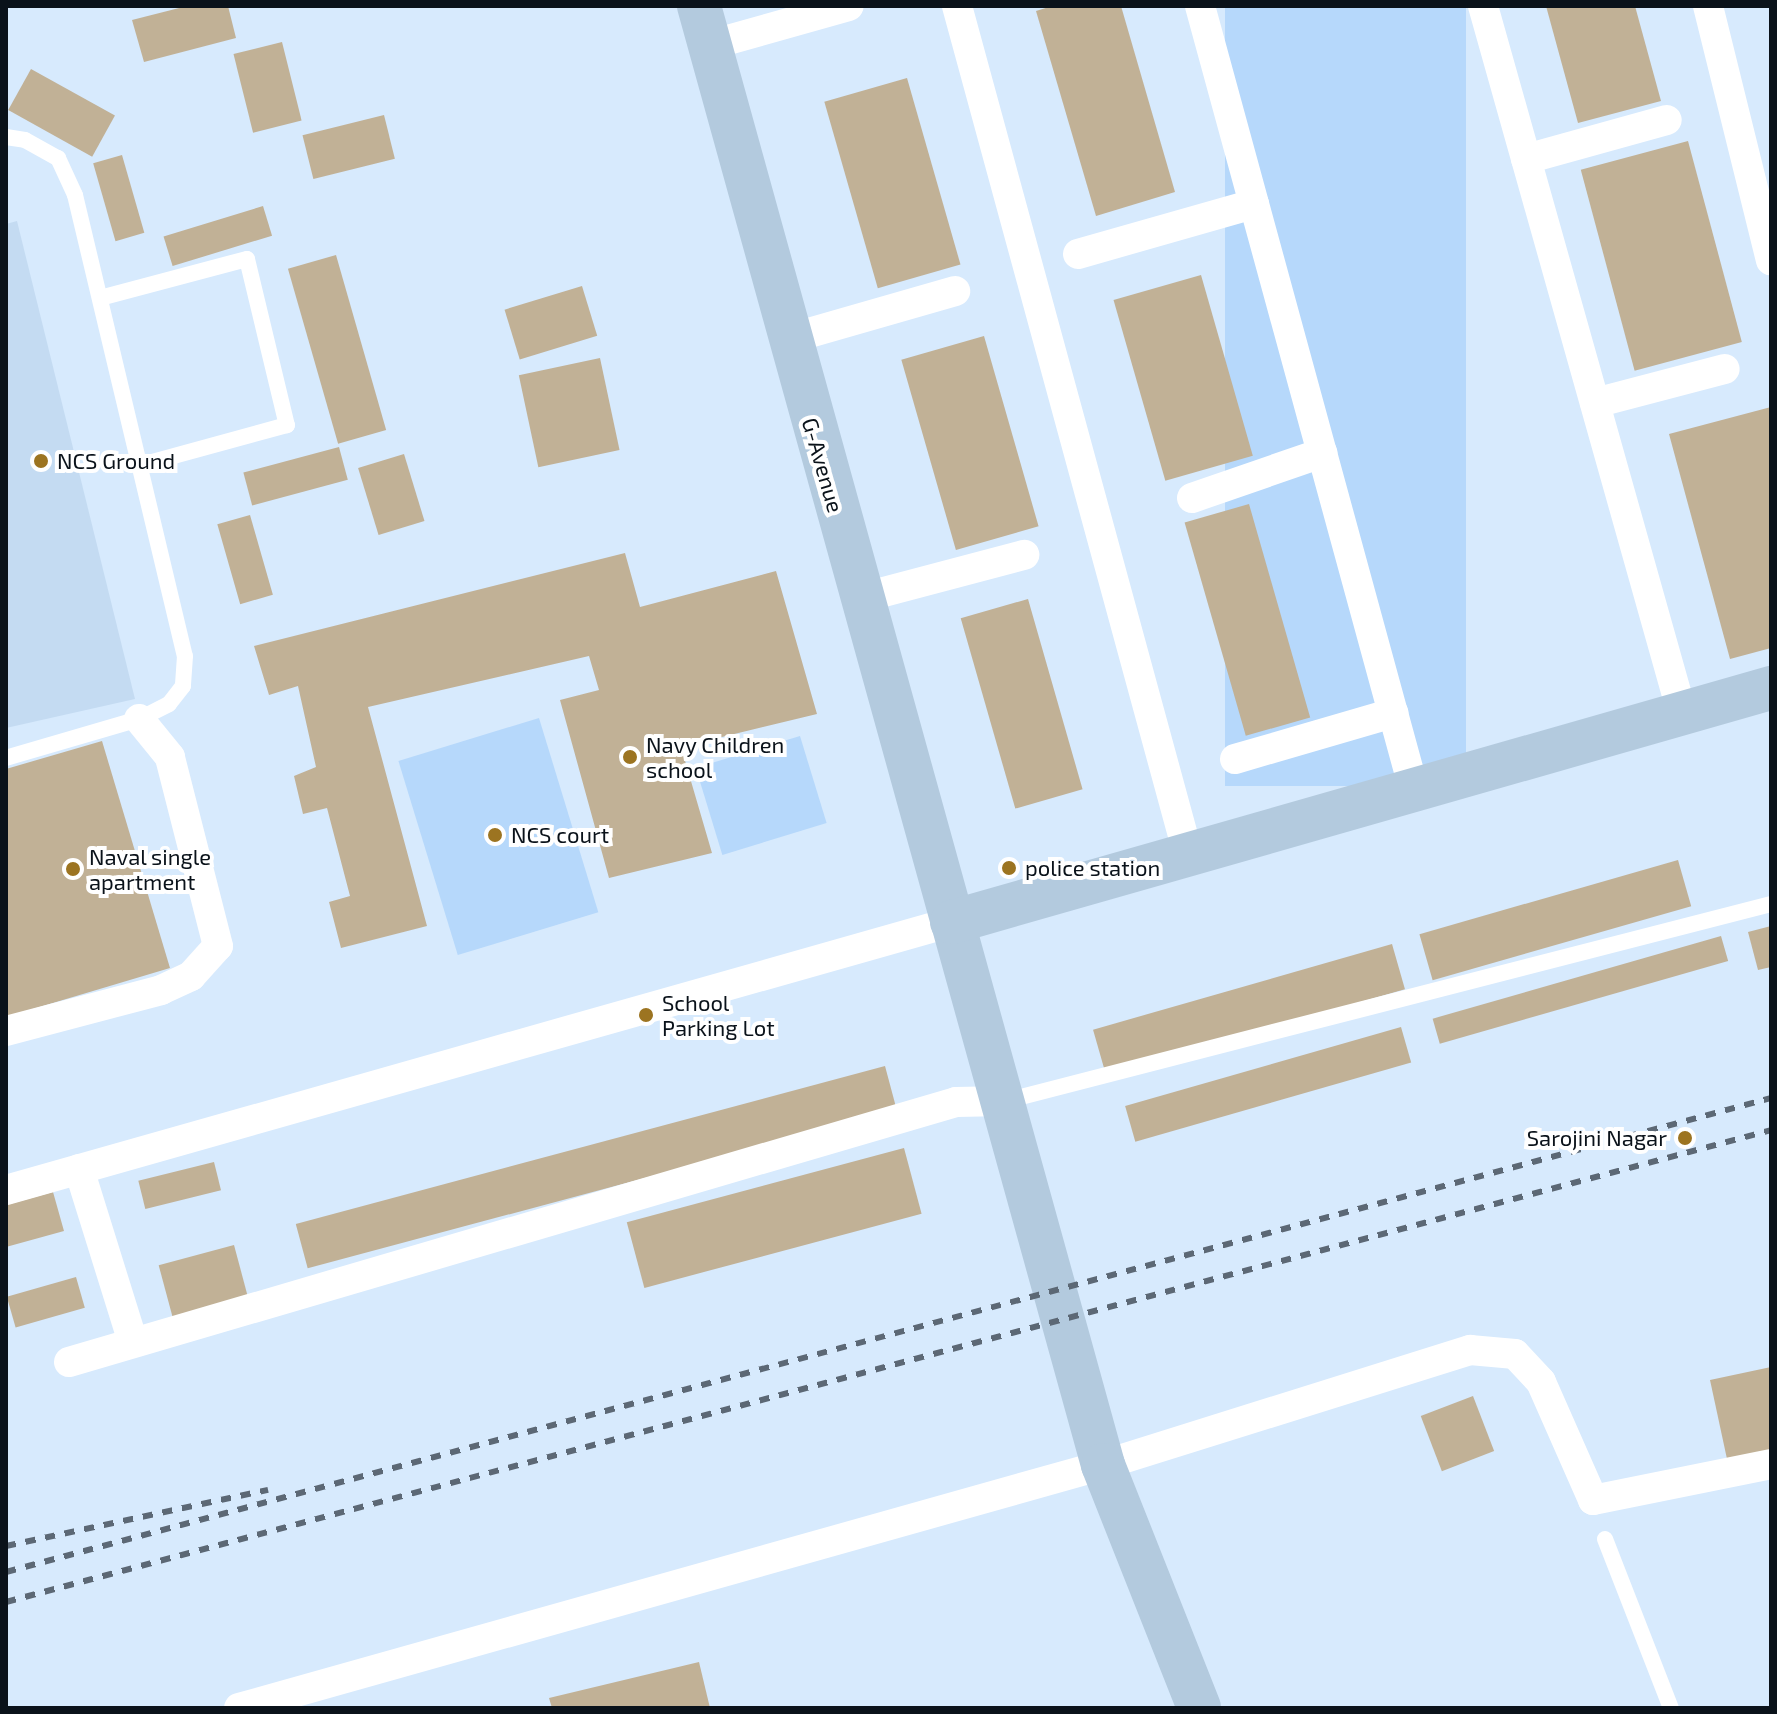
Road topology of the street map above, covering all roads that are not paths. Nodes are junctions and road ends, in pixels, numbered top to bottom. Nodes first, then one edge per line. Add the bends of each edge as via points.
1 (849, 6) edge
2 (957, 6) edge
3 (1200, 6) edge
4 (1483, 6) edge
5 (1708, 6) edge
6 (705, 25) edge
7 (1667, 120) dead end
8 (6, 137) edge
9 (1526, 159) junction
10 (1254, 204) junction
11 (1078, 254) dead end
12 (1771, 260) edge
13 (955, 291) dead end
14 (100, 298) junction
15 (788, 339) junction
16 (1725, 369) dead end
17 (1595, 403) junction
18 (1322, 453) junction
19 (141, 465) junction
20 (1192, 498) dead end
21 (1024, 555) dead end
22 (861, 598) junction
23 (1771, 688) edge
24 (1393, 713) junction
25 (1682, 713) junction
26 (139, 719) junction
27 (6, 758) edge
28 (1235, 759) dead end
29 (1414, 790) junction
30 (1188, 854) junction
31 (1771, 904) edge
32 (952, 922) junction
33 (6, 1031) edge
34 (1005, 1101) junction
35 (79, 1169) junction
36 (6, 1190) edge
37 (133, 1342) junction
38 (69, 1362) dead end
39 (1771, 1464) edge
40 (1103, 1465) junction
41 (1605, 1539) dead end
42 (239, 1708) edge
43 (1199, 1708) edge
44 (1671, 1708) edge

1 - 6 street
2 - 30 street
3 - 10 street
4 - 9 street
5 - 12 street
6 - 15 street, G-Avenue
7 - 9 street
8 - 14 lane via 58,158 75,195
9 - 17 street
10 - 11 street
10 - 18 street
13 - 15 street
14 - 19 lane
14 - 19 lane via 247,259 287,425
15 - 22 street, G-Avenue
16 - 17 street
17 - 25 street
18 - 20 street
18 - 24 street
19 - 26 lane via 185,656 183,686 169,704
21 - 22 street
22 - 32 street, G-Avenue
23 - 25 street
24 - 28 street
24 - 29 street
25 - 29 street
26 - 27 lane
26 - 33 street via 170,757 218,946 191,976 161,990
29 - 30 street
30 - 32 street
31 - 34 lane
32 - 34 street, G-Avenue
32 - 35 street
34 - 37 street via 956,1102
34 - 40 street, G-Avenue
35 - 36 street
35 - 37 street
37 - 38 street
39 - 40 street via 1593,1500 1541,1382 1515,1354 1470,1350
40 - 42 street
40 - 43 street, G-Avenue
41 - 44 lane

